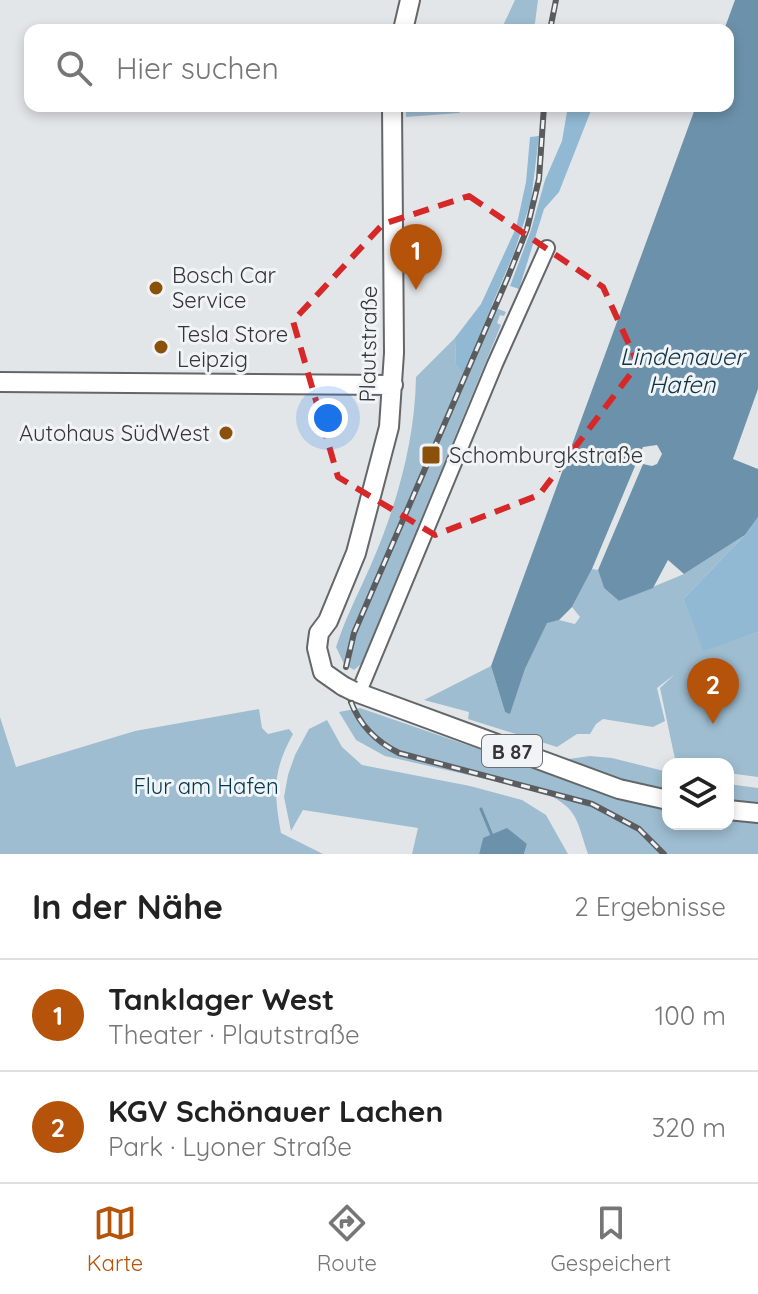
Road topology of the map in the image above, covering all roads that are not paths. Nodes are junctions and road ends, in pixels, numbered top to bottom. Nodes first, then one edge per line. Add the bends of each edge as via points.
1 (410, 0) edge
2 (404, 24) edge
3 (392, 112) edge
4 (547, 248) dead end
5 (0, 382) edge
6 (393, 385) junction
7 (348, 689) junction
8 (662, 799) edge
9 (734, 811) edge
10 (758, 813) edge

1 - 2 main road
3 - 6 main road, Plautstraße
4 - 7 street
5 - 6 main road
6 - 7 main road, Plautstraße via 389,427 356,553 319,633 323,672
7 - 8 main road, B 87 via 619,789
9 - 10 main road

